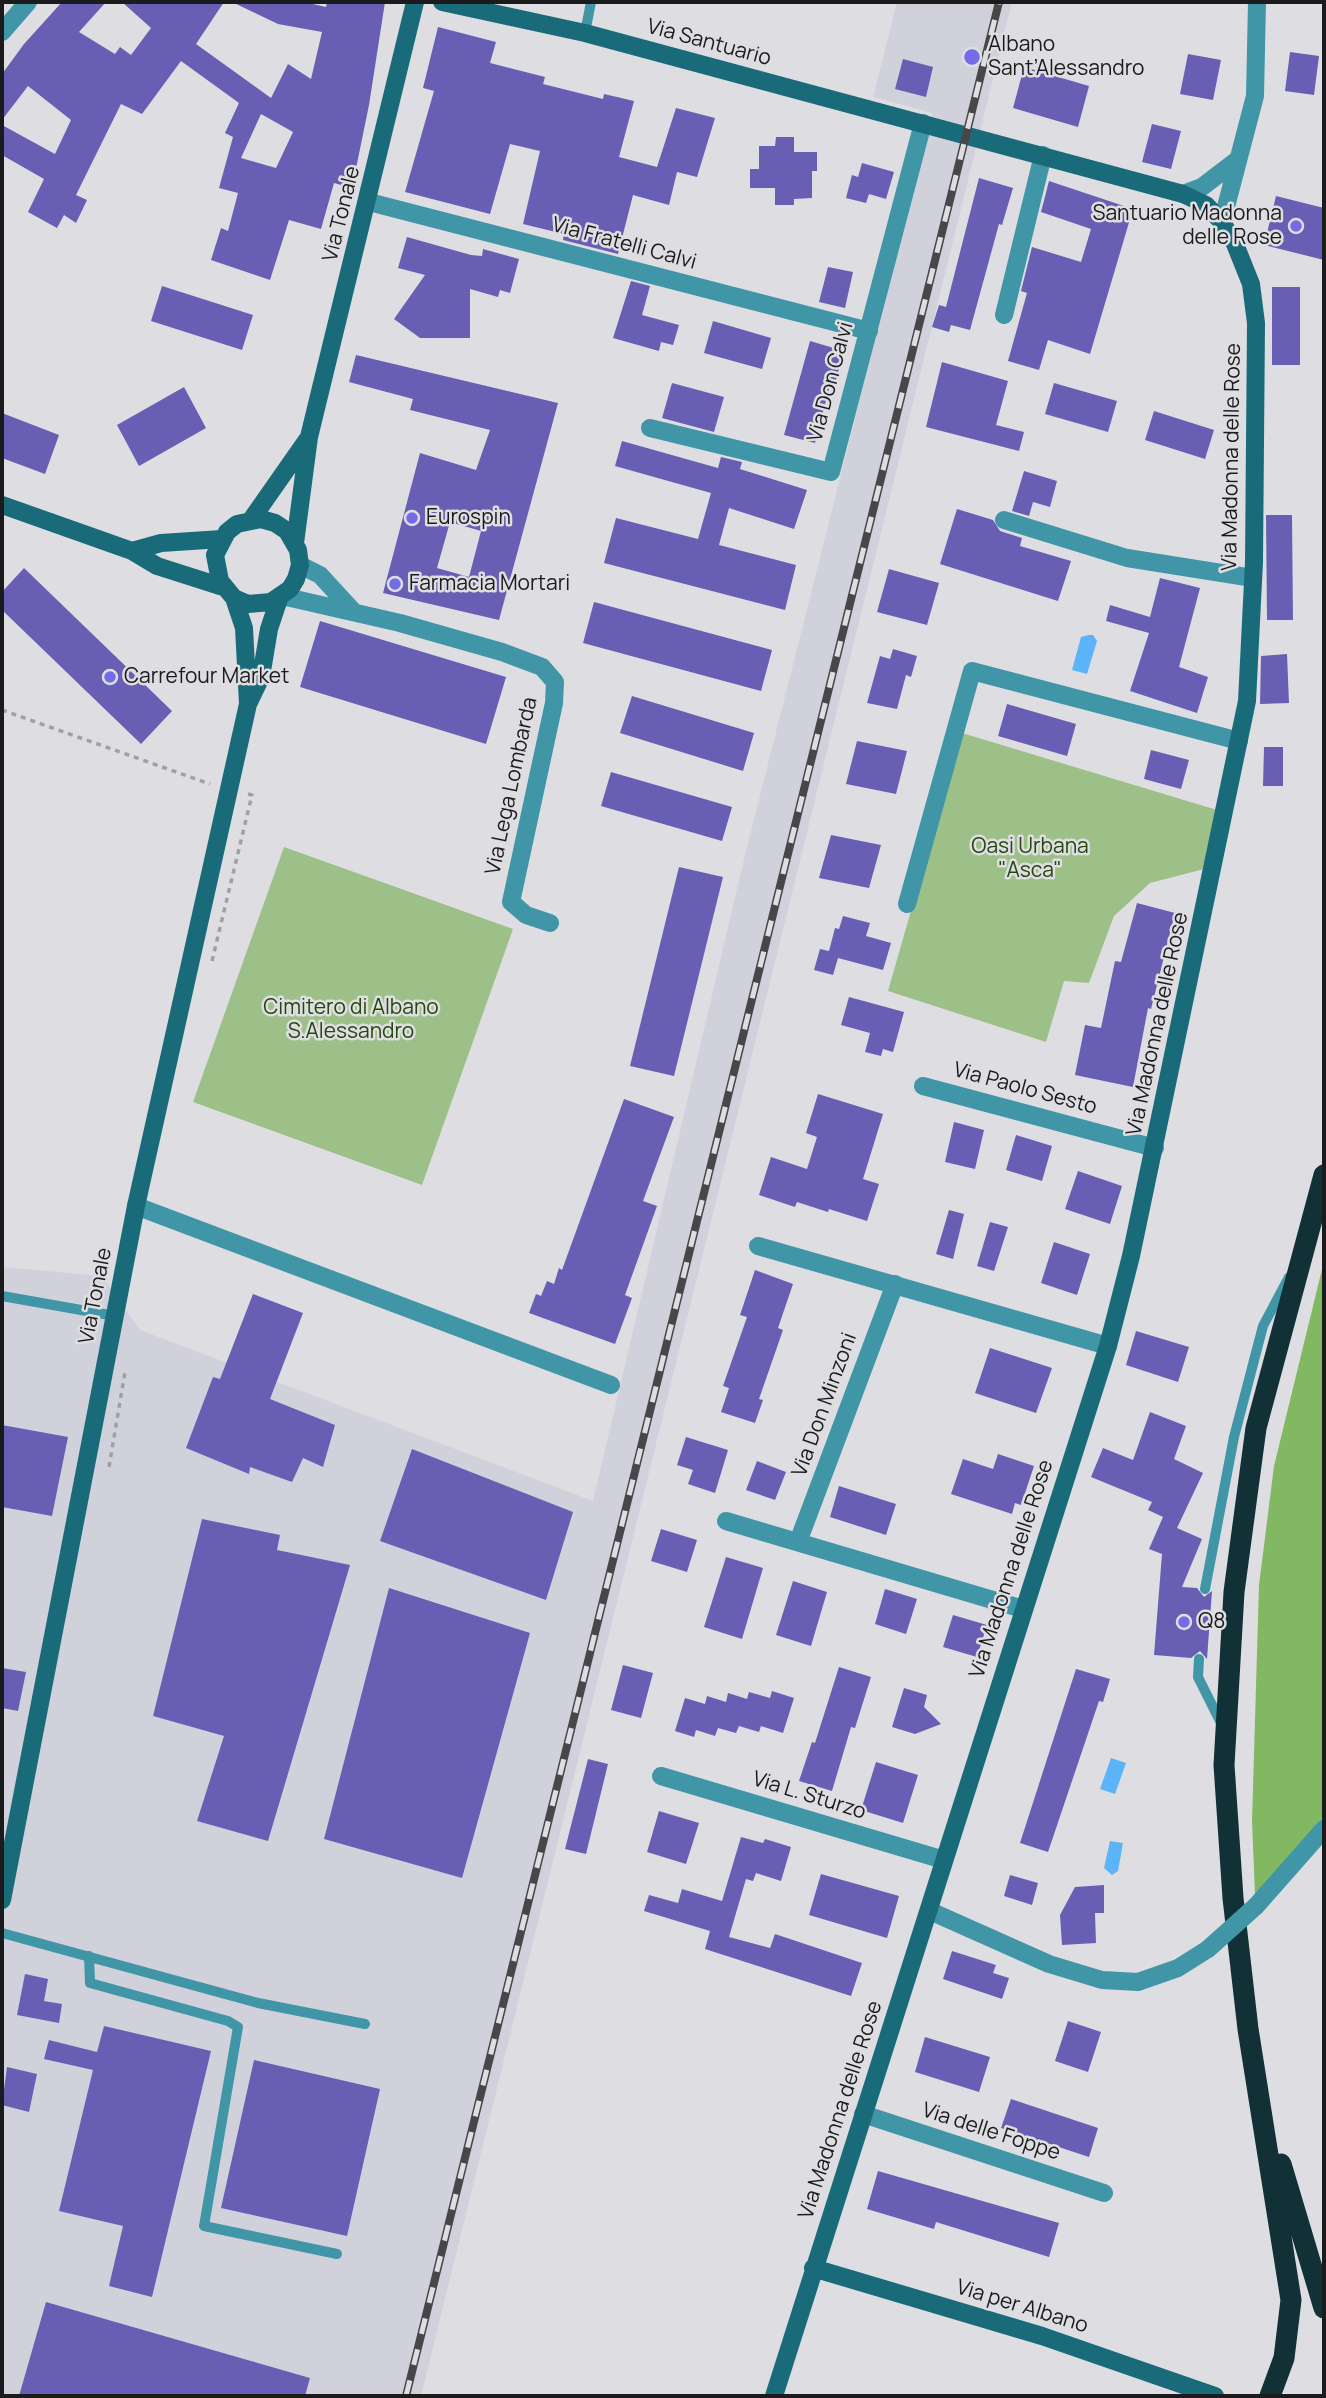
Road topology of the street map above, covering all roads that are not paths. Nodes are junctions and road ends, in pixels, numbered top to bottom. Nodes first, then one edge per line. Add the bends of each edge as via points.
1 (27, 2) edge
2 (415, 2) edge
3 (442, 2) edge
4 (591, 2) edge
5 (1257, 2) edge
6 (2, 32) edge
7 (584, 33) junction
8 (923, 123) junction
9 (1043, 155) junction
10 (1236, 161) junction
11 (1183, 194) junction
12 (369, 202) junction
13 (1222, 222) junction
14 (1004, 315) dead end
15 (869, 331) junction
16 (650, 428) dead end
17 (309, 437) junction
18 (2, 505) edge
19 (251, 520) junction
20 (1004, 520) dead end
21 (222, 539) junction
22 (295, 543) junction
23 (132, 551) junction
24 (300, 565) junction
25 (1253, 578) junction
26 (230, 593) junction
27 (281, 597) junction
28 (354, 612) junction
29 (248, 704) junction
30 (1239, 741) junction
31 (907, 904) dead end
32 (550, 923) dead end
33 (923, 1086) dead end
34 (1156, 1148) junction
35 (1324, 1175) edge
36 (136, 1206) junction
37 (758, 1246) dead end
38 (1301, 1253) junction
39 (895, 1284) junction
40 (2, 1296) edge
41 (115, 1316) junction
42 (1108, 1346) junction
43 (611, 1385) dead end
44 (726, 1521) dead end
45 (798, 1542) junction
46 (1205, 1589) dead end
47 (1023, 1609) junction
48 (1199, 1659) dead end
49 (1226, 1734) junction
50 (661, 1776) dead end
51 (1324, 1829) edge
52 (944, 1860) junction
53 (2, 1900) edge
54 (930, 1911) junction
55 (2, 1933) edge
56 (89, 1955) junction
57 (365, 2024) dead end
58 (1248, 2029) junction
59 (863, 2114) junction
60 (1104, 2193) dead end
61 (337, 2254) dead end
62 (814, 2268) junction
63 (1324, 2308) edge
64 (774, 2396) edge
65 (1215, 2396) edge
66 (1270, 2396) edge

1 - 6 street
2 - 12 street, Via Tonale
3 - 7 street, Via Santuario
4 - 7 lane
5 - 10 street via 1255,96
7 - 8 street, Via Santuario
8 - 9 street, Via Santuario
8 - 15 street, Via Don Calvi
9 - 11 street, Via Santuario
9 - 14 street
10 - 11 street via 1202,187
10 - 13 street
11 - 13 street, Via Santuario via 1206,205
12 - 15 street, Via Fratelli Calvi
12 - 17 street, Via Tonale
13 - 25 street, Via Madonna delle Rose via 1251,284 1256,323
15 - 16 street, Via Don Calvi via 831,472
17 - 19 street, Via Tonale
17 - 22 street, Via Tonale
18 - 23 street
19 - 21 street, Via Tonale via 237,524
19 - 22 street via 275,523
20 - 25 street via 1128,558
21 - 23 street via 161,543
21 - 26 street, Via Tonale via 215,555 216,570
22 - 24 street, Via Tonale
23 - 26 street via 157,566
24 - 27 street, Via Tonale via 296,579
24 - 28 street via 320,575
25 - 30 street, Via Madonna delle Rose via 1247,701
26 - 27 street via 257,605
26 - 29 street, Via Tonale via 244,628
27 - 28 street, Via Lega Lombarda
27 - 29 street, Via Tonale via 269,629 261,677
28 - 32 street, Via Lega Lombarda via 502,652 542,667 555,682 511,902 526,915
29 - 36 street, Via Tonale
30 - 31 street via 972,671
30 - 34 street, Via Madonna delle Rose
33 - 34 street, Via Paolo Sesto
34 - 42 street, Via Madonna delle Rose
35 - 38 highway
36 - 41 street, Via Tonale
36 - 43 street
37 - 39 street
38 - 46 lane via 1264,1326 1234,1437
38 - 49 highway via 1256,1428 1234,1592
39 - 42 street
39 - 45 street, Via Don Minzoni
40 - 41 lane
41 - 53 street, Via Tonale
42 - 47 street, Via Madonna delle Rose
44 - 45 street
45 - 47 street
47 - 52 street, Via Madonna delle Rose
48 - 49 lane via 1198,1677
49 - 58 highway via 1233,1898
50 - 52 street, Via L. Sturzo
51 - 54 street, bridge via 1256,1906 1208,1949 1178,1968 1138,1982 1102,1980 1049,1964
52 - 54 street, Via Madonna delle Rose
54 - 59 street, Via Madonna delle Rose
55 - 56 lane
56 - 57 lane via 258,2003
56 - 61 lane via 90,1983 238,2027 204,2226
58 - 63 highway via 1268,2119
58 - 66 highway via 1291,2300 1284,2358
59 - 60 street, Via delle Foppe
59 - 62 street, Via Madonna delle Rose
62 - 64 street, Via Madonna delle Rose
62 - 65 street, Via per Albano via 1042,2336

